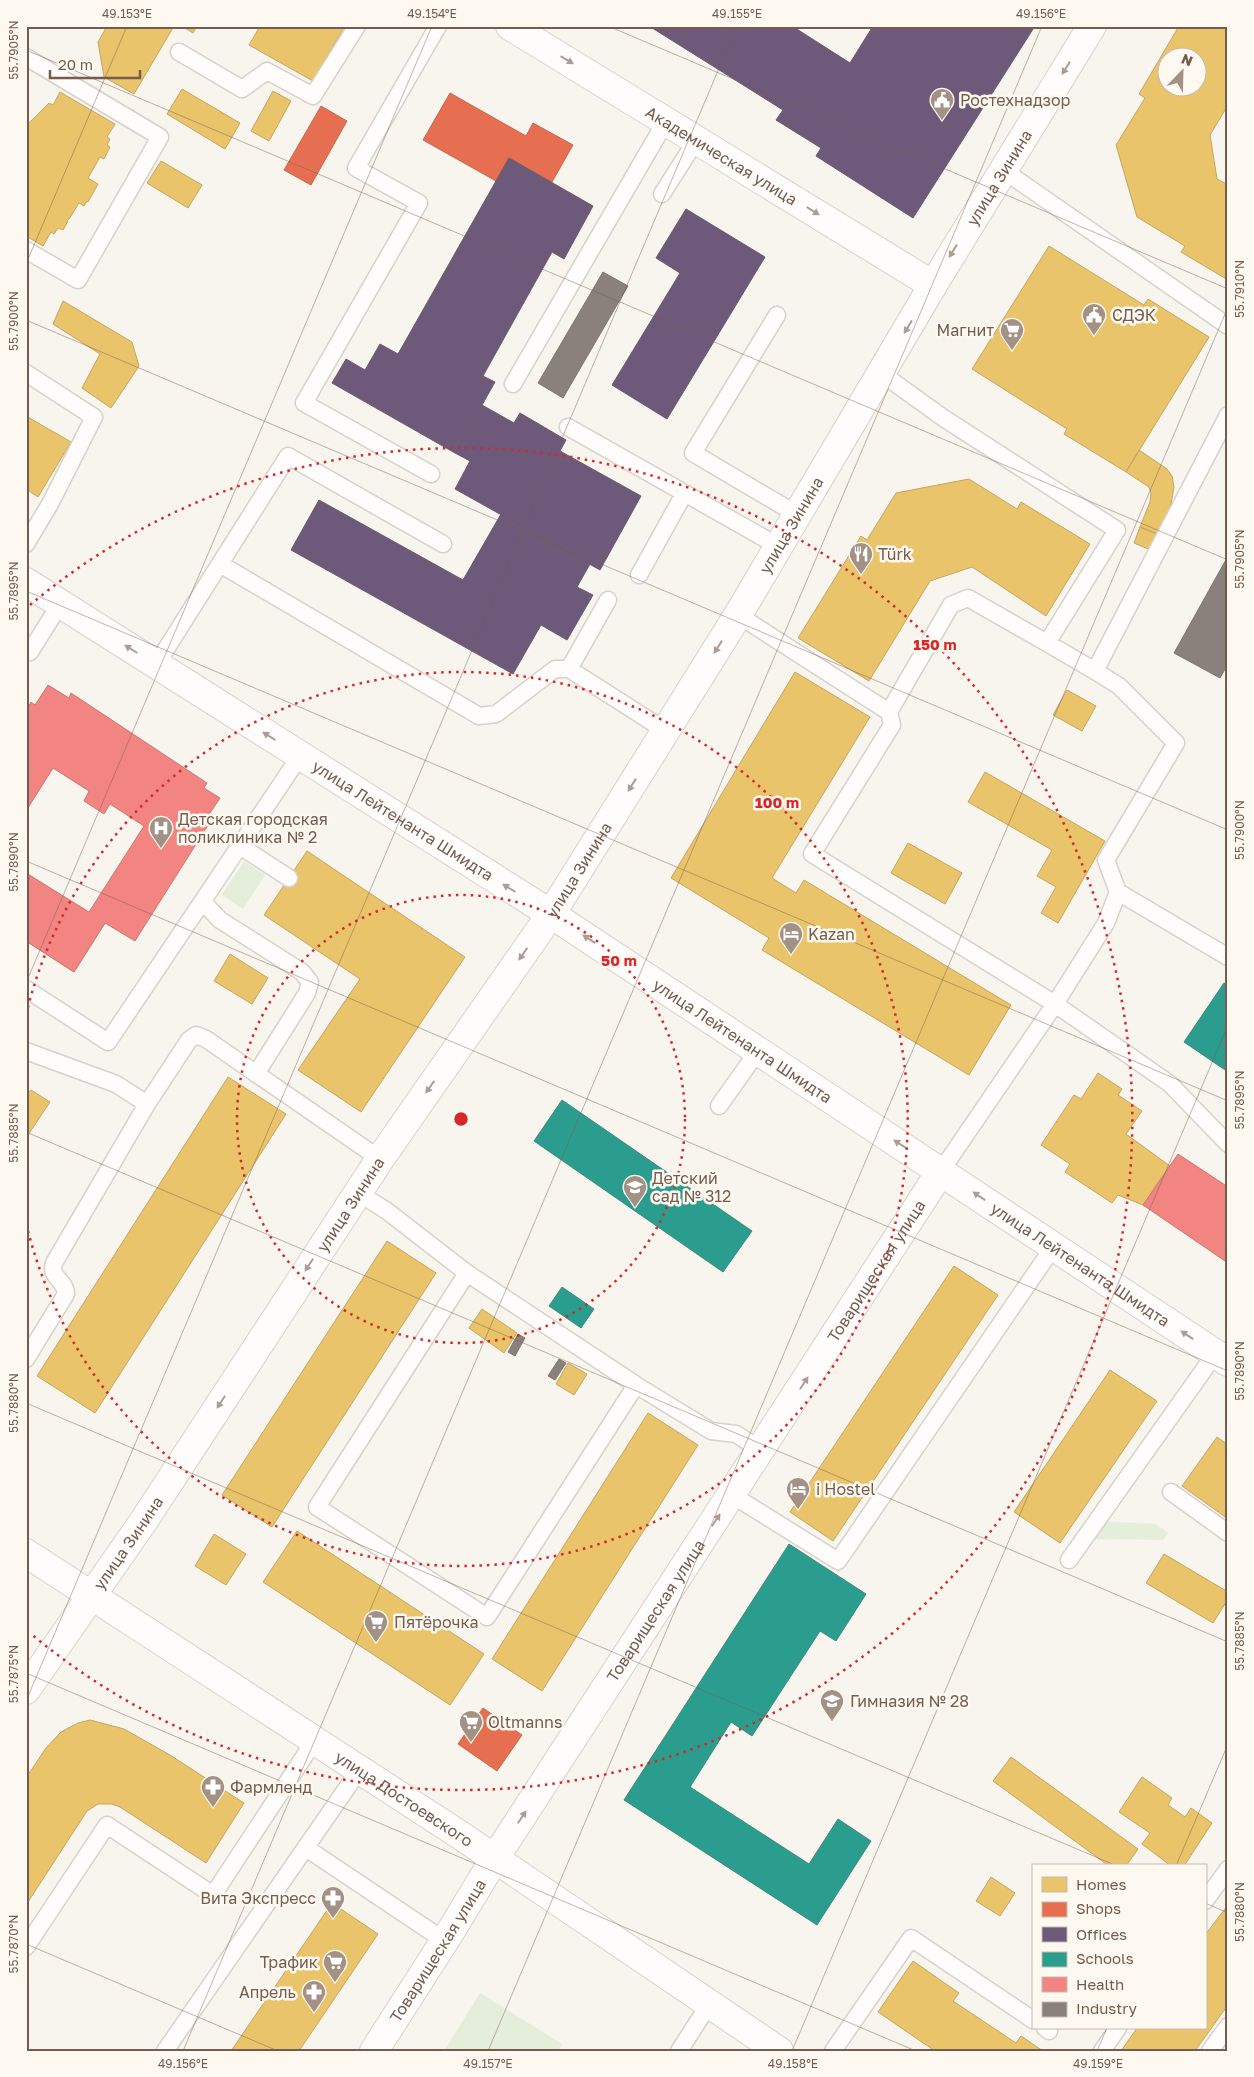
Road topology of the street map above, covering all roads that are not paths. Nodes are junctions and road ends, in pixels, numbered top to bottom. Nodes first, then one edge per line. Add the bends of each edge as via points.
1 (357, 26) edge
2 (438, 26) edge
3 (1092, 26) edge
4 (526, 30) edge
5 (179, 52) dead end
6 (26, 57) edge
7 (666, 121) junction
8 (697, 139) junction
9 (1003, 170) junction
10 (662, 194) dead end
11 (26, 250) edge
12 (933, 284) junction
13 (777, 315) dead end
14 (1228, 326) edge
15 (26, 373) edge
16 (880, 373) junction
17 (512, 384) dead end
18 (1228, 415) edge
19 (568, 427) dead end
20 (430, 474) dead end
21 (684, 494) junction
22 (798, 514) junction
23 (26, 544) edge
24 (443, 544) dead end
25 (778, 546) junction
26 (1145, 547) dead end
27 (220, 564) junction
28 (1151, 564) junction
29 (639, 575) dead end
30 (26, 582) edge
31 (608, 600) dead end
32 (60, 604) junction
33 (738, 616) junction
34 (1048, 643) junction
35 (27, 653) edge
36 (156, 665) junction
37 (569, 669) junction
38 (1095, 671) junction
39 (889, 712) junction
40 (666, 731) junction
41 (300, 756) junction
42 (240, 846) junction
43 (289, 878) dead end
44 (1118, 892) junction
45 (203, 902) junction
46 (551, 914) junction
47 (1228, 957) edge
48 (26, 990) edge
49 (1056, 1004) junction
50 (26, 1051) edge
51 (758, 1051) junction
52 (256, 1074) junction
53 (147, 1104) junction
54 (719, 1106) dead end
55 (1228, 1144) edge
56 (380, 1159) junction
57 (940, 1171) junction
58 (357, 1192) junction
59 (1054, 1246) junction
60 (467, 1273) junction
61 (1221, 1358) edge
62 (26, 1359) edge
63 (636, 1385) junction
64 (761, 1450) junction
65 (1171, 1492) dead end
66 (732, 1495) junction
67 (1228, 1533) edge
68 (26, 1553) edge
69 (1069, 1560) dead end
70 (92, 1595) junction
71 (26, 1690) edge
72 (315, 1740) junction
73 (360, 1769) junction
74 (306, 1848) junction
75 (495, 1858) junction
76 (1228, 1869) edge
77 (1206, 1900) edge
78 (445, 1941) junction
79 (26, 1947) edge
80 (710, 2003) junction
81 (1032, 2019) edge
82 (1228, 2026) edge
83 (1117, 2030) edge
84 (166, 2051) edge
85 (374, 2051) edge
86 (679, 2051) edge
87 (779, 2051) edge
88 (833, 2051) edge
89 (1102, 2051) edge
90 (1210, 2051) edge

1 - 5 lane via 313,96 267,71 242,89
2 - 20 lane via 356,168 419,203 304,403
3 -> 9 street, улица Зинина
4 -> 7 street, Академическая улица
6 - 11 lane via 160,137 78,280
7 - 8 street, Академическая улица
7 - 17 lane
8 - 10 lane
8 -> 12 street, Академическая улица
9 -> 12 street, улица Зинина
9 - 14 lane
12 -> 16 street, улица Зинина
13 - 22 lane via 693,453
15 - 23 lane via 94,417
16 - 22 street, улица Зинина
16 - 34 lane via 1117,530
18 - 28 lane
19 - 21 lane
21 - 25 lane
21 - 29 lane
22 - 25 street, улица Зинина
24 - 27 lane via 288,456
25 - 33 street, улица Зинина
26 - 28 lane
27 - 36 lane
27 - 37 lane via 479,716 496,714 555,669
28 - 38 lane
30 - 32 street, улица Лейтенанта Шмидта
31 - 37 lane
32 - 35 lane
36 -> 32 street, улица Лейтенанта Шмидта
33 - 39 lane
33 -> 40 street, улица Зинина
34 - 38 lane
34 - 39 lane via 968,598 951,605
41 -> 36 street, улица Лейтенанта Шмидта
37 - 40 lane
38 - 44 lane via 1119,686 1176,743 1106,860
39 - 49 lane via 892,725 812,854
40 -> 46 street, улица Зинина
41 - 42 lane
46 -> 41 street, улица Лейтенанта Шмидта
42 - 43 lane
42 - 45 lane
44 - 47 lane
44 - 49 lane via 1106,923
45 - 48 lane via 108,1042
45 - 52 lane via 220,920 302,972 310,982 307,993
51 -> 46 street, улица Лейтенанта Шмидта
46 -> 56 street, улица Зинина
49 - 55 lane via 1170,1084
49 - 57 lane
50 - 53 lane via 116,1084
51 - 54 lane
57 -> 51 street, улица Лейтенанта Шмидта
52 - 53 lane via 196,1035 189,1040
52 - 56 lane
53 - 62 lane via 54,1263 54,1277 64,1286 66,1294
56 - 58 street, улица Зинина
59 -> 57 street, улица Лейтенанта Шмидта
64 -> 57 street, Товарищеская улица
58 - 60 lane
58 -> 70 street, улица Зинина via 145,1519
61 -> 59 street, улица Лейтенанта Шмидта
59 - 66 lane via 838,1561
60 - 63 lane
60 - 63 lane via 317,1507 487,1617
61 - 69 lane
63 - 64 lane via 711,1431 736,1434
64 - 66 street, Товарищеская улица
65 - 67 lane
75 -> 66 street, Товарищеская улица
68 - 70 street, улица Достоевского
70 - 71 street, улица Зинина
70 - 72 street, улица Достоевского
72 - 73 street, улица Достоевского
72 - 79 lane via 213,1895 107,1825
73 - 74 lane
73 - 75 street, улица Достоевского
74 - 78 lane
74 - 84 lane
75 - 78 street, Товарищеская улица
75 - 80 street, улица Достоевского
76 - 77 lane
78 - 85 street, Товарищеская улица
80 - 86 lane
80 - 87 street, улица Достоевского
81 - 88 lane via 911,1938
82 - 90 lane
83 - 89 lane

